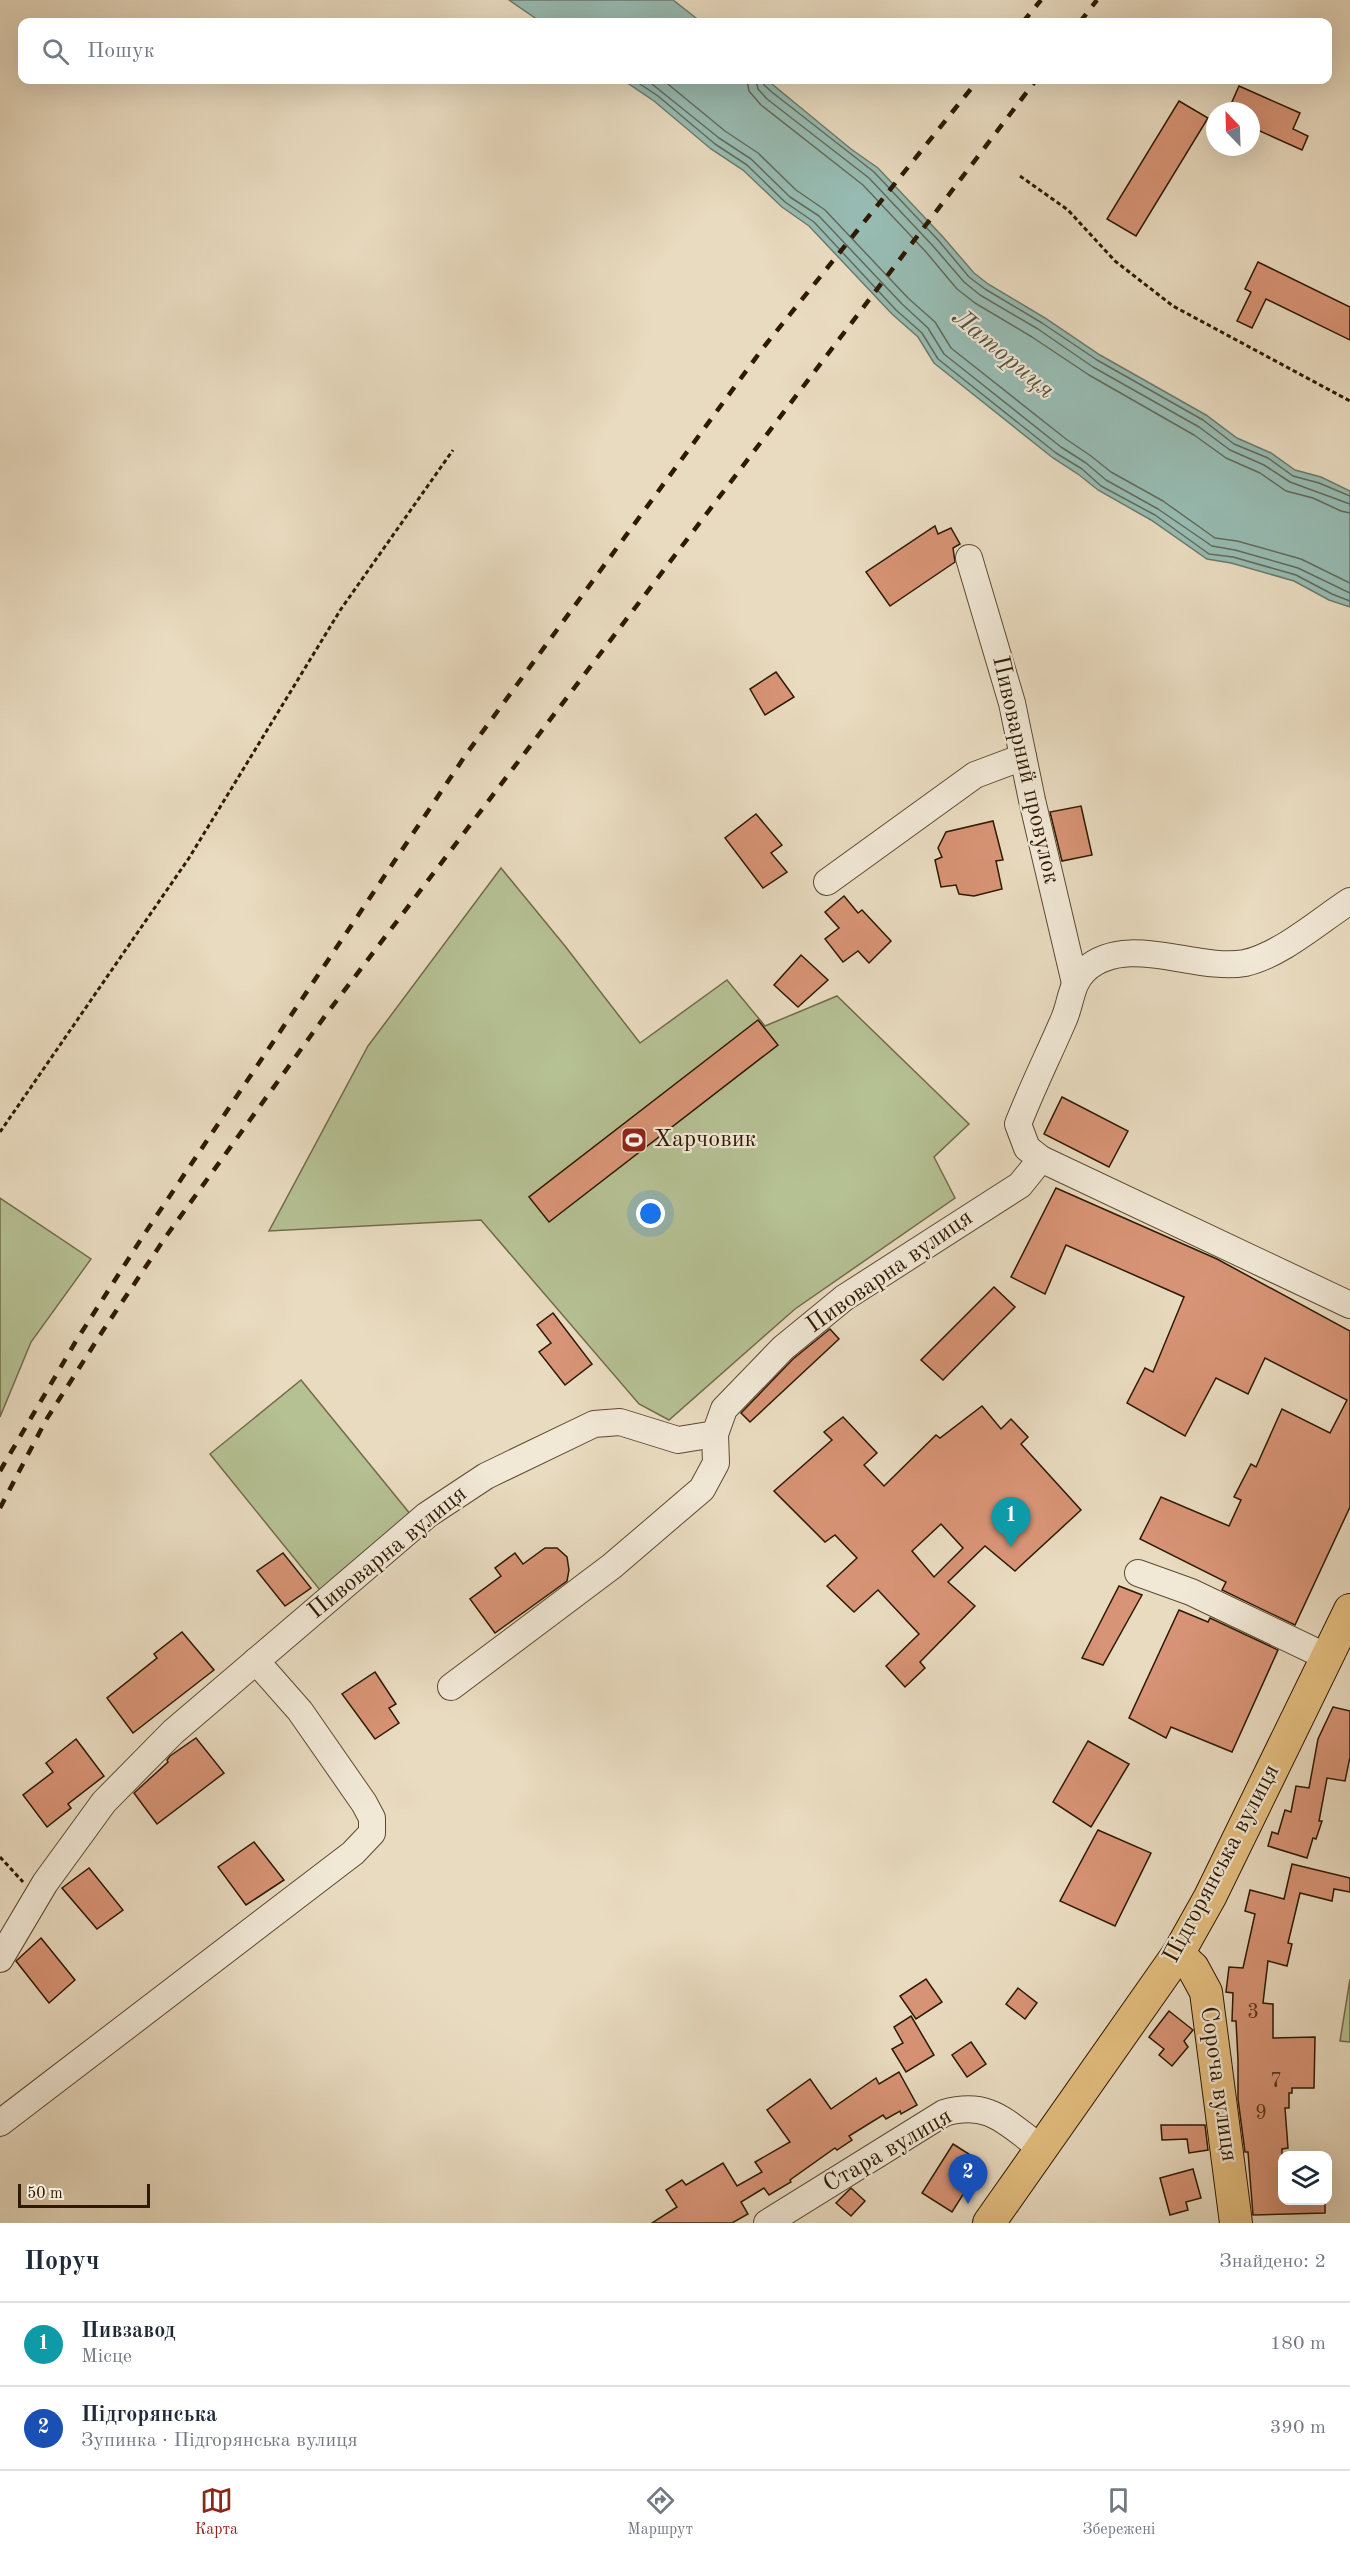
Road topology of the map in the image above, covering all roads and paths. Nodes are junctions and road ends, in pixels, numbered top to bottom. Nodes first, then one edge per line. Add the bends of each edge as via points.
1 (1020, 176) dead end
2 (1350, 401) edge
3 (453, 450) dead end
4 (969, 558) dead end
5 (1023, 757) junction
6 (826, 882) dead end
7 (1350, 901) edge
8 (1075, 983) junction
9 (0, 1132) edge
10 (1041, 1159) junction
11 (1350, 1305) edge
12 (715, 1434) junction
13 (1138, 1573) dead end
14 (1350, 1610) edge
15 (1327, 1657) junction
16 (256, 1661) junction
17 (451, 1687) dead end
18 (0, 1857) edge
19 (37, 1896) junction
20 (1178, 1954) junction
21 (0, 1959) edge
22 (0, 2123) edge
23 (1041, 2148) junction
24 (766, 2223) edge
25 (989, 2223) edge
26 (1236, 2223) edge

1 - 2 path via 1068,210 1115,261 1173,306
3 - 9 path via 341,609 189,858
4 - 5 street, Пивоварний провулок via 1012,703
5 - 6 street via 975,775
5 - 8 street, Пивоварний провулок
7 - 8 street via 1273,953 1244,963 1127,954 1108,957 1086,970
8 - 10 street, Пивоварний провулок via 1065,1017 1018,1124 1028,1148
10 - 11 street
10 - 12 street, Пивоварна вулиця via 1020,1185 844,1298 783,1348 724,1409
12 - 16 street, Пивоварна вулиця via 678,1440 620,1422 594,1424 486,1476 427,1515
12 - 17 street via 716,1463 702,1489 612,1566
13 - 15 street via 1191,1592
14 - 15 main road, Підгорянська вулиця
15 - 20 main road, Підгорянська вулиця via 1210,1898
16 - 19 street, Пивоварна вулиця via 173,1732 104,1802
16 - 22 street via 300,1711 364,1803 372,1818 372,1833 353,1853
18 - 19 path
19 - 21 street, Пивоварна вулиця
20 - 23 main road, Підгорянська вулиця
20 - 26 main road, Сороча вулиця via 1193,1968 1206,1992
23 - 24 street, Стара вулиця via 981,2108 964,2107 944,2113
23 - 25 main road, Підгорянська вулиця

